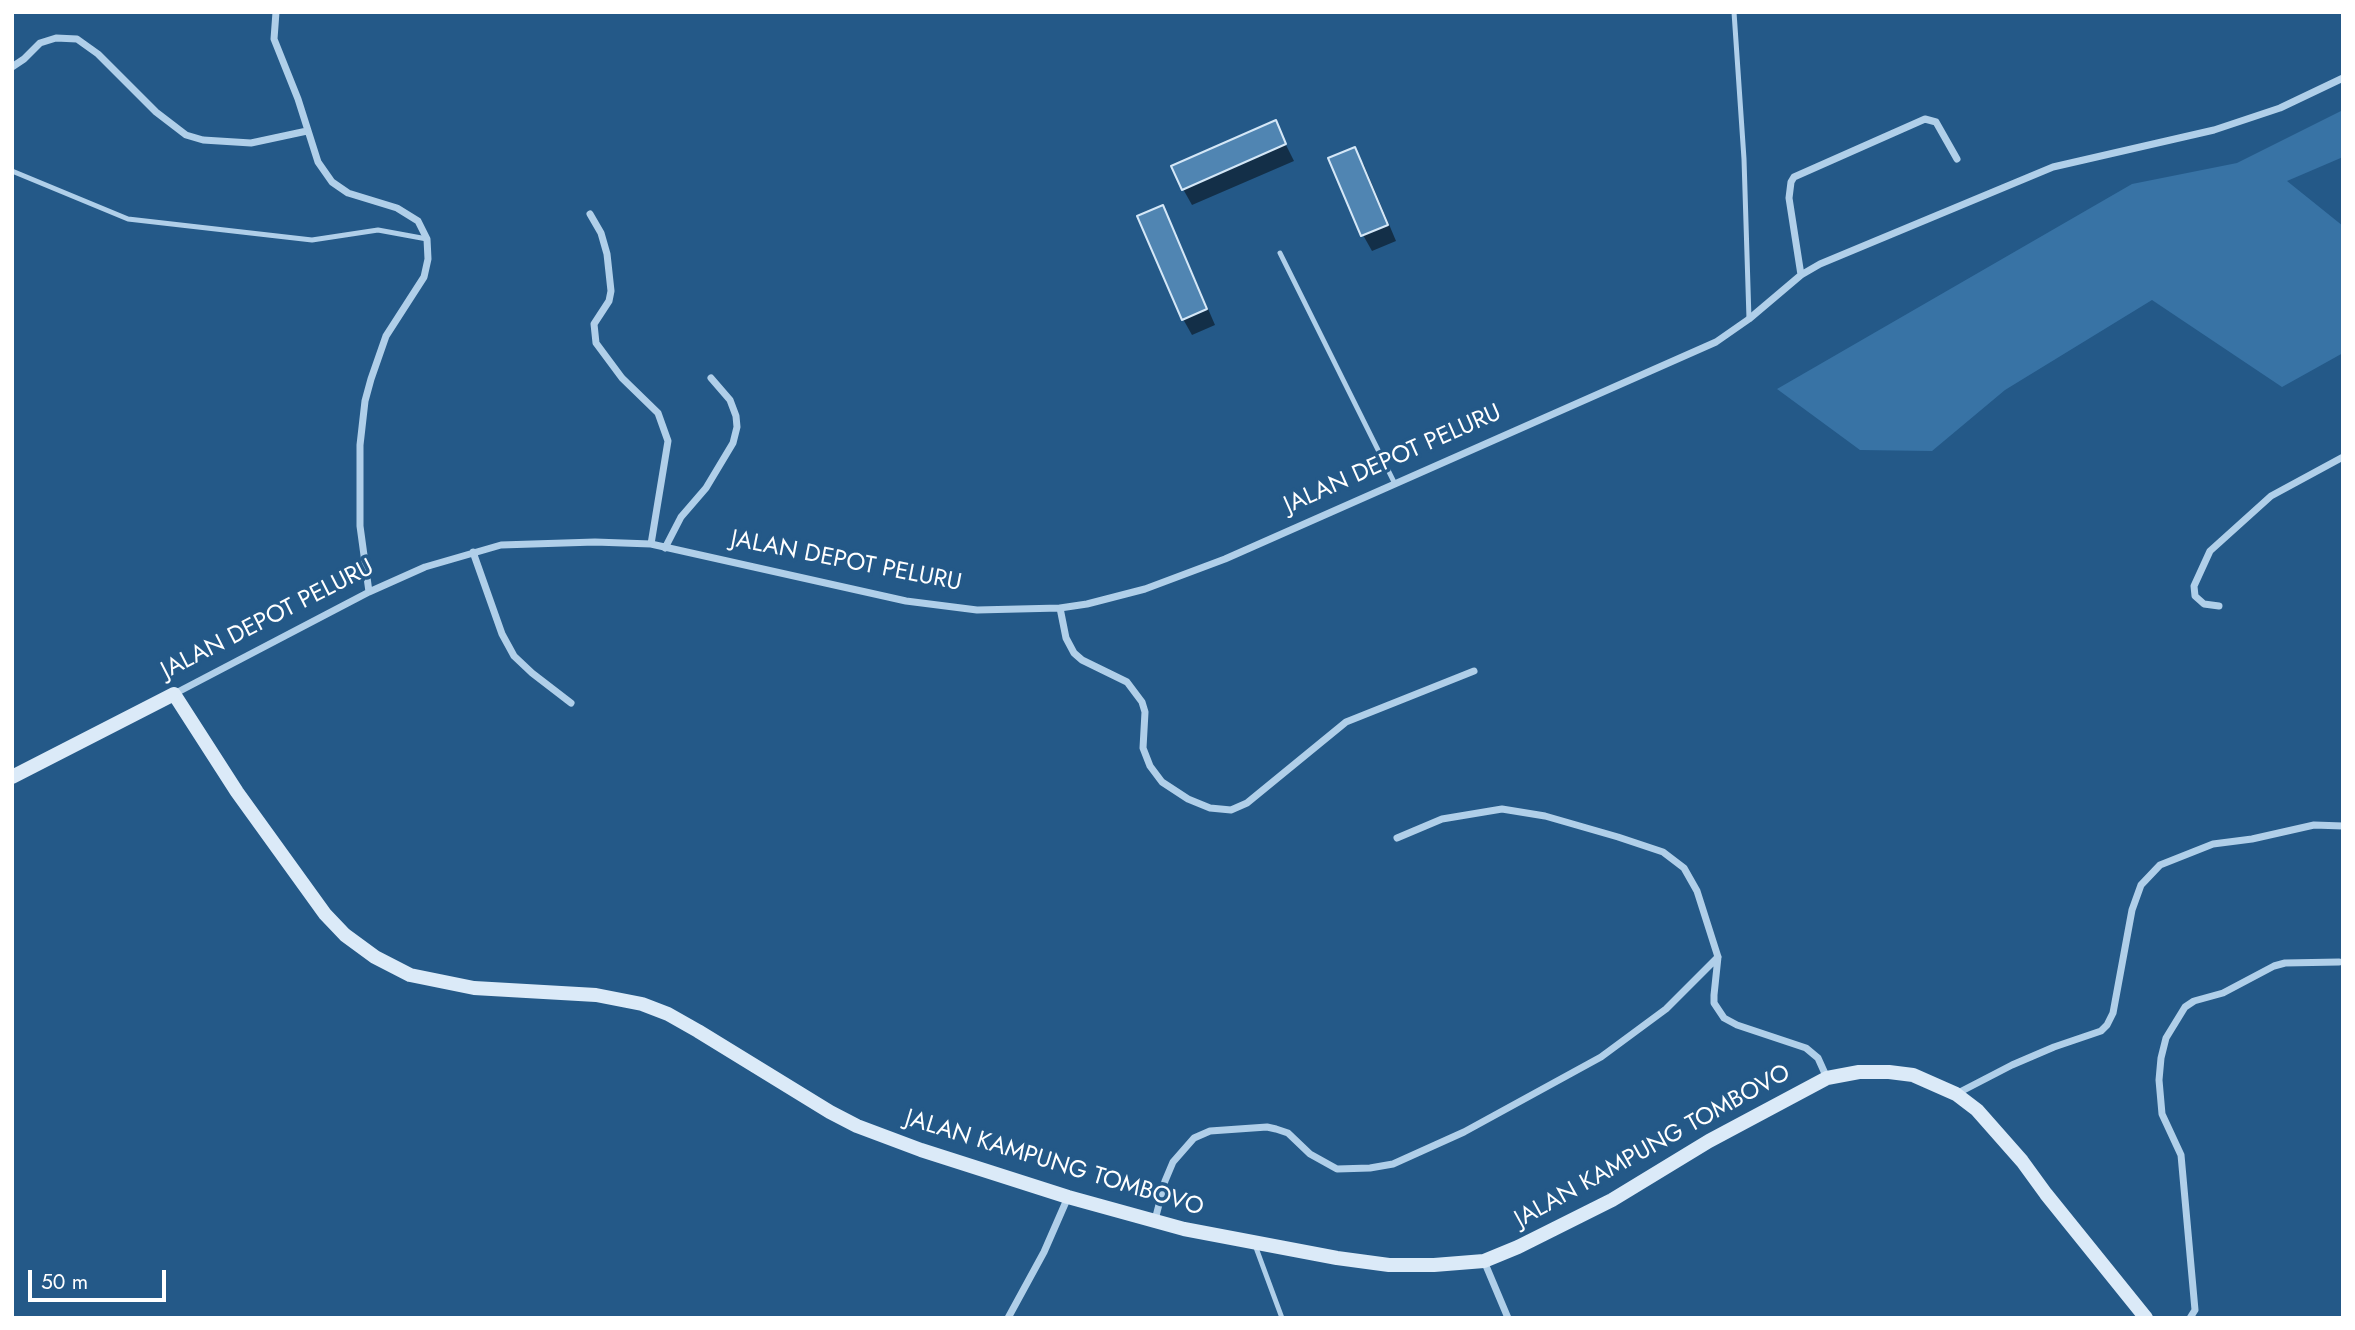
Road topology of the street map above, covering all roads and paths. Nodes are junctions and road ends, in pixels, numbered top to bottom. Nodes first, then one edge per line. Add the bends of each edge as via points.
1 (276, 12) edge
2 (1734, 12) edge
3 (12, 67) edge
4 (2343, 78) edge
5 (307, 131) junction
6 (1957, 159) dead end
7 (12, 171) edge
8 (590, 214) dead end
9 (427, 239) junction
10 (1280, 253) dead end
11 (1801, 275) junction
12 (1749, 319) junction
13 (711, 378) dead end
14 (2343, 457) edge
15 (1395, 484) junction
16 (651, 544) junction
17 (665, 548) junction
18 (473, 552) junction
19 (369, 592) junction
20 (2219, 606) dead end
21 (1060, 608) junction
22 (1474, 671) dead end
23 (174, 694) junction
24 (571, 703) dead end
25 (12, 777) edge
26 (2343, 827) edge
27 (1397, 838) dead end
28 (1718, 957) junction
29 (2339, 962) dead end
30 (1827, 1078) junction
31 (1956, 1094) junction
32 (1068, 1197) junction
33 (1155, 1220) junction
34 (1254, 1242) junction
35 (1484, 1261) junction
36 (1008, 1318) edge
37 (1282, 1318) edge
38 (1508, 1318) edge
39 (2146, 1318) edge
40 (2190, 1318) edge

1 - 5 street via 274,39
2 - 12 lane
3 - 5 street via 40,43 56,38 77,40 186,135 251,143
4 - 11 street, JALAN DEPOT PELURU via 2280,108 2214,130 2053,167
5 - 9 street via 318,162 332,182 348,193 397,208 418,221
6 - 11 street via 1936,122 1925,119 1794,177 1788,198
7 - 9 lane via 128,219 312,240 378,230
8 - 16 street via 607,254 611,291 594,324 596,342 622,378 657,413 668,441
9 - 19 street via 424,277 386,336 365,401 360,526
10 - 15 lane
11 - 12 street, JALAN DEPOT PELURU
12 - 15 street, JALAN DEPOT PELURU via 1716,342
13 - 17 street via 730,400 736,416 733,443 706,488 673,528
14 - 20 street via 2271,496 2210,551 2194,586 2195,596 2204,604
15 - 21 street, JALAN DEPOT PELURU via 1226,559 1145,589
16 - 17 street, JALAN DEPOT PELURU
16 - 18 street, JALAN DEPOT PELURU via 561,542 501,545
17 - 21 street, JALAN DEPOT PELURU via 906,601 977,610
18 - 19 street, JALAN DEPOT PELURU
18 - 24 street via 514,656
19 - 23 street, JALAN DEPOT PELURU
21 - 22 street via 1074,653 1127,682 1142,702 1143,748 1162,782 1210,808 1231,810 1247,803 1346,722
23 - 25 street, JALAN DEPOT PELURU
23 - 32 street, JALAN KAMPUNG TOMBOVO via 237,792 325,914 375,957 436,982 642,1003 857,1126
26 - 31 street via 2314,825 2213,844 2160,865 2141,886 2132,910 2107,1025
27 - 28 street via 1442,819 1502,809 1545,816 1663,852 1692,880
28 - 30 street via 1714,1003 1724,1018 1806,1048 1818,1058
28 - 33 street via 1666,1009 1601,1058 1464,1132 1393,1164 1337,1169 1276,1129 1210,1131 1194,1139 1173,1162
29 - 40 street via 2285,963 2223,993 2194,1001 2185,1007 2166,1038 2159,1080 2162,1114 2183,1165 2195,1310
30 - 31 street, JALAN KAMPUNG TOMBOVO via 1889,1072 1913,1076
30 - 35 street, JALAN KAMPUNG TOMBOVO via 1602,1205
31 - 39 street, JALAN KAMPUNG TOMBOVO via 2004,1139
32 - 33 street, JALAN KAMPUNG TOMBOVO
32 - 36 street
33 - 34 street, JALAN KAMPUNG TOMBOVO
34 - 35 street, JALAN KAMPUNG TOMBOVO via 1389,1265
34 - 37 lane
35 - 38 street

